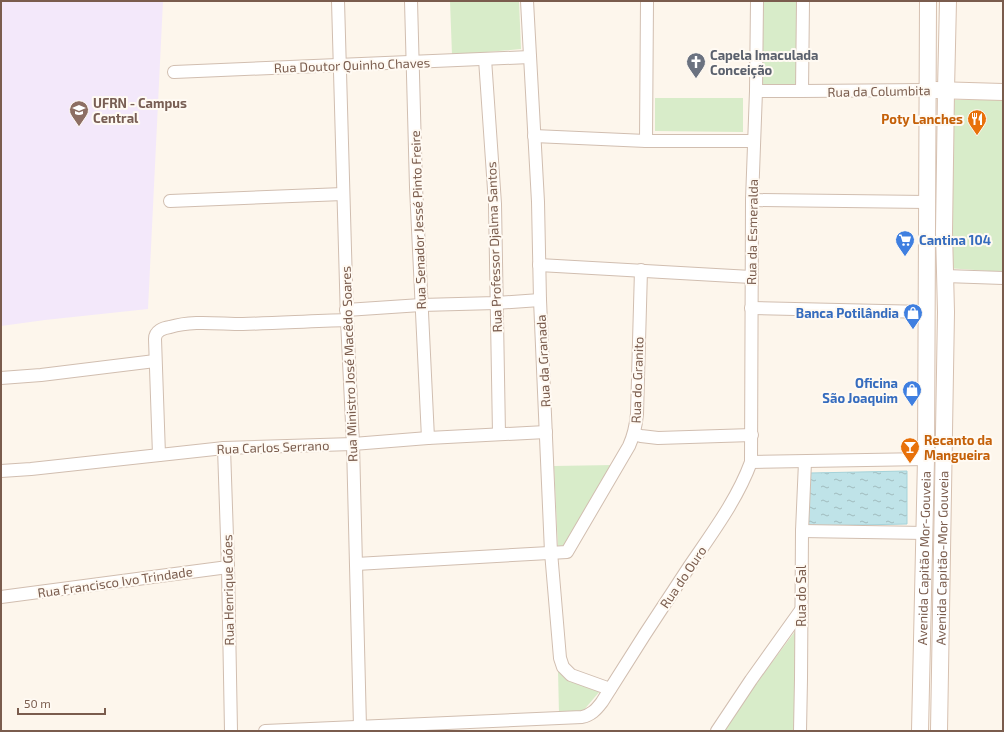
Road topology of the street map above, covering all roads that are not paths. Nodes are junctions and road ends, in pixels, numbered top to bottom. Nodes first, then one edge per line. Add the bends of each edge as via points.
1 (338, 1) edge
2 (411, 1) edge
3 (527, 1) edge
4 (647, 1) edge
5 (757, 1) edge
6 (803, 1) edge
7 (928, 1) edge
8 (948, 1) edge
9 (530, 57) junction
10 (485, 59) junction
11 (413, 62) junction
12 (339, 65) junction
13 (174, 72) dead end
14 (927, 90) junction
15 (946, 90) junction
16 (756, 91) junction
17 (802, 91) junction
18 (1003, 92) edge
19 (534, 136) junction
20 (646, 141) junction
21 (754, 141) junction
22 (343, 194) junction
23 (752, 200) junction
24 (170, 201) dead end
25 (927, 202) junction
26 (539, 265) junction
27 (641, 270) junction
28 (945, 276) junction
29 (751, 277) junction
30 (1003, 278) edge
31 (540, 300) junction
32 (496, 303) junction
33 (421, 305) junction
34 (751, 308) junction
35 (927, 312) junction
36 (347, 315) junction
37 (155, 361) junction
38 (1, 378) edge
39 (546, 432) junction
40 (499, 434) junction
41 (634, 434) junction
42 (752, 435) junction
43 (428, 438) junction
44 (353, 444) junction
45 (224, 448) junction
46 (159, 455) junction
47 (926, 459) junction
48 (751, 462) junction
49 (806, 462) junction
50 (1, 471) edge
51 (802, 531) junction
52 (925, 533) junction
53 (551, 552) junction
54 (356, 564) junction
55 (228, 567) junction
56 (1, 597) edge
57 (924, 605) junction
58 (941, 606) junction
59 (801, 610) junction
60 (610, 689) junction
61 (360, 727) junction
62 (231, 731) edge
63 (265, 731) edge
64 (717, 731) edge
65 (800, 731) edge
66 (920, 731) edge
67 (939, 731) edge

1 - 12 street, Rua Ministro José Macêdo Soares
2 - 11 street, Rua Senador Jessé Pinto Freire
3 - 9 street, Rua da Granada
4 - 20 street
5 - 16 street, Rua da Esmeralda
6 - 17 street
7 - 14 main road, Avenida Capitão Mor-Gouveia
8 - 15 main road, Avenida Capitão-Mor Gouveia
9 - 10 street, Rua Doutor Quinho Chaves
9 - 19 street, Rua da Granada
10 - 11 street, Rua Doutor Quinho Chaves
10 - 32 street, Rua Professor Djalma Santos via 495,204
11 - 12 street, Rua Doutor Quinho Chaves
11 - 33 street, Rua Senador Jessé Pinto Freire
12 - 13 street, Rua Doutor Quinho Chaves
12 - 22 street, Rua Ministro José Macêdo Soares
14 - 15 main road, Rua da Columbita
14 - 17 street, Rua da Columbita
14 - 25 main road, Avenida Capitão Mor-Gouveia
15 - 18 main road, Rua da Columbita
15 - 28 main road, Avenida Capitão-Mor Gouveia
16 - 17 street, Rua da Columbita
16 - 21 street, Rua da Esmeralda
19 - 20 street
19 - 26 street, Rua da Granada
20 - 21 street
21 - 23 street, Rua da Esmeralda
22 - 24 street
22 - 36 street, Rua Ministro José Macêdo Soares
23 - 25 street
23 - 29 street, Rua da Esmeralda
25 - 35 main road, Avenida Capitão Mor-Gouveia
26 - 27 street
26 - 31 street, Rua da Granada
27 - 29 street
27 - 41 street, Rua do Granito via 637,414
28 - 30 street
28 - 58 main road, Avenida Capitão-Mor Gouveia
29 - 34 street, Rua da Esmeralda
31 - 32 street
31 - 39 street, Rua da Granada
32 - 33 street
32 - 40 street, Rua Professor Djalma Santos
33 - 36 street
33 - 43 street, Rua Senador Jessé Pinto Freire
34 - 35 street
34 - 42 street, Rua da Esmeralda
35 - 47 main road, Avenida Capitão Mor-Gouveia
36 - 37 street via 244,324 171,326 155,336
36 - 44 street, Rua Ministro José Macêdo Soares
37 - 38 street
37 - 46 street
39 - 40 street, Rua Carlos Serrano
39 - 53 street, Rua da Granada
40 - 43 street, Rua Carlos Serrano
41 - 42 street via 658,438
41 - 53 street, Rua do Granito via 567,552
42 - 48 street, Rua da Esmeralda
43 - 44 street, Rua Carlos Serrano
44 - 45 street, Rua Carlos Serrano
44 - 54 street, Rua Ministro José Macêdo Soares
45 - 46 street, Rua Carlos Serrano
45 - 55 street, Rua Henrique Góes
46 - 50 street, Rua Carlos Serrano
47 - 49 street
47 - 52 main road, Avenida Capitão Mor-Gouveia
48 - 49 street
48 - 60 street, Rua do Ouro via 725,513
49 - 51 street, Rua do Sal
51 - 52 street
51 - 59 street, Rua do Sal
52 - 57 main road, Avenida Capitão Mor-Gouveia
53 - 54 street
53 - 60 street, Rua da Granada via 562,665 571,675
54 - 61 street, Rua Ministro José Macêdo Soares
55 - 56 street, Rua Francisco Ivo Trindade
55 - 62 street, Rua Henrique Góes
57 - 58 main road
57 - 66 main road, Avenida Capitão Mor-Gouveia
58 - 67 main road, Avenida Capitão-Mor Gouveia
59 - 64 street
59 - 65 street, Rua do Sal
60 - 61 street, Rua do Ouro via 596,710 584,716
61 - 63 street, Rua do Ouro

